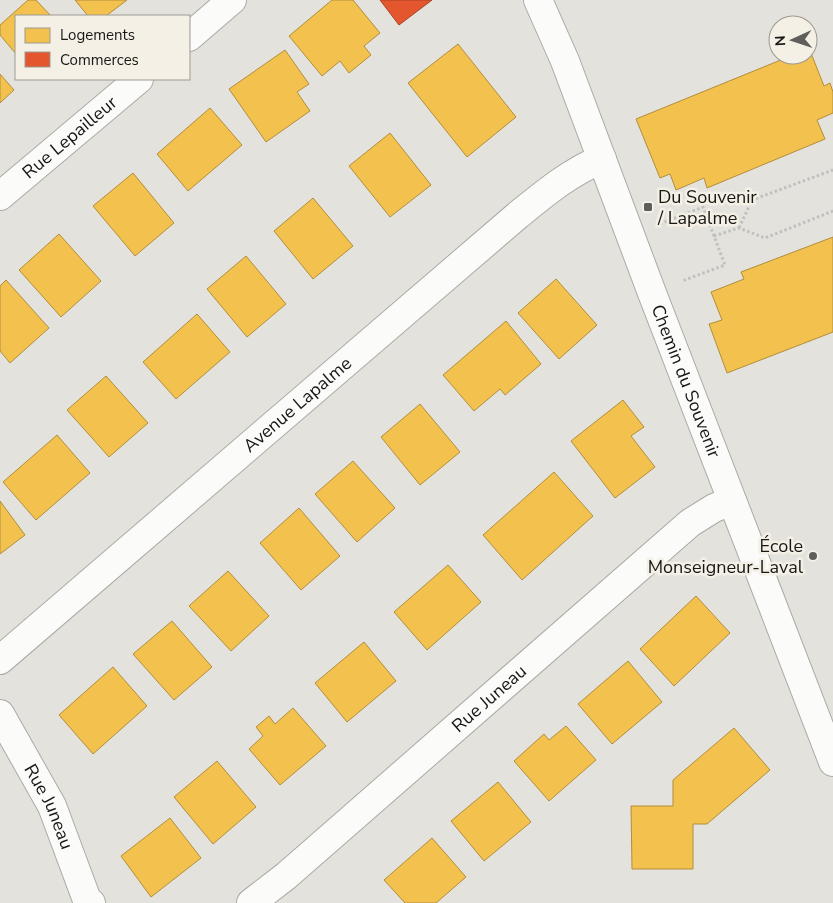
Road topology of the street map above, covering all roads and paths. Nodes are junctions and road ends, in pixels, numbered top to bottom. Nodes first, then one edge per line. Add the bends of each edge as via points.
1 (232, 0) edge
2 (538, 0) edge
3 (190, 36) edge
4 (138, 80) edge
5 (602, 159) junction
6 (833, 170) edge
7 (0, 196) edge
8 (833, 211) edge
9 (656, 226) dead end
10 (739, 228) junction
11 (714, 236) junction
12 (677, 283) dead end
13 (732, 501) junction
14 (0, 660) edge
15 (0, 714) edge
16 (833, 762) edge
17 (90, 903) edge
18 (252, 903) edge

1 - 3 street
2 - 5 street, Chemin du Souvenir via 566,61
4 - 7 street, Rue Lepailleur
5 - 13 street, Chemin du Souvenir
5 - 14 street, Avenue Lapalme via 558,183 518,216
6 - 10 path via 752,200
8 - 10 path via 765,238
9 - 11 path via 703,207
10 - 11 path
11 - 12 path via 724,265
13 - 16 street, Chemin du Souvenir
13 - 18 street, Rue Juneau via 690,523
15 - 17 street, Rue Juneau via 52,806

